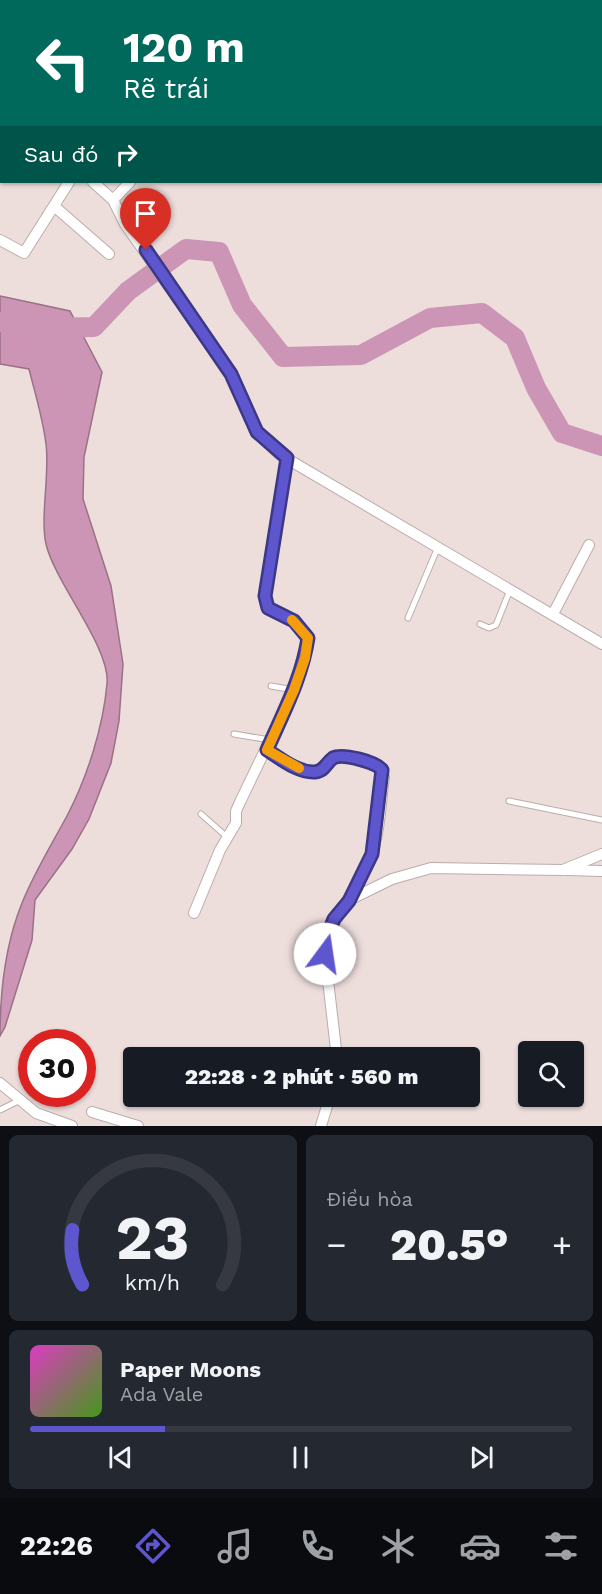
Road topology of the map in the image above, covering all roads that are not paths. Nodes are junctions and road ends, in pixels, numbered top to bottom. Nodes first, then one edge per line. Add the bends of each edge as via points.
1 (68, 183) edge
2 (94, 183) edge
3 (129, 183) edge
4 (113, 200) junction
5 (54, 206) junction
6 (0, 240) edge
7 (109, 254) dead end
8 (287, 458) junction
9 (589, 545) dead end
10 (439, 546) junction
11 (510, 589) junction
12 (553, 614) junction
13 (408, 618) dead end
14 (480, 624) dead end
15 (602, 644) edge
16 (271, 686) dead end
17 (294, 690) junction
18 (234, 734) dead end
19 (269, 745) junction
20 (509, 801) dead end
21 (201, 814) dead end
22 (602, 820) edge
23 (227, 838) junction
24 (602, 854) edge
25 (563, 870) junction
26 (602, 872) edge
27 (349, 901) junction
28 (194, 913) dead end
29 (336, 1047) edge
30 (0, 1083) edge
31 (18, 1098) edge
32 (18, 1101) edge
33 (29, 1107) edge
34 (327, 1107) edge
35 (0, 1110) edge
36 (92, 1112) dead end
37 (72, 1126) edge
38 (138, 1126) edge
39 (321, 1126) edge

1 - 5 street
2 - 4 street
3 - 4 street
4 - 8 street via 125,224 231,374 257,432
5 - 6 street via 24,253
5 - 7 street
8 - 10 street
8 - 17 street via 265,596 268,608 294,621 308,638
9 - 12 street
10 - 11 street
10 - 13 lane
11 - 12 street
11 - 14 lane via 496,625 489,628
12 - 15 street
16 - 17 lane
17 - 19 street
18 - 19 lane
19 - 23 street
19 - 27 street via 291,765 309,771 323,769 339,757 374,762 382,770 372,854
20 - 22 lane
21 - 23 lane
23 - 28 street
24 - 25 street
25 - 26 street
25 - 27 street via 431,868 392,879
27 - 29 street via 334,919 326,939
30 - 31 street
32 - 35 lane
33 - 37 street
34 - 39 street
36 - 38 street

